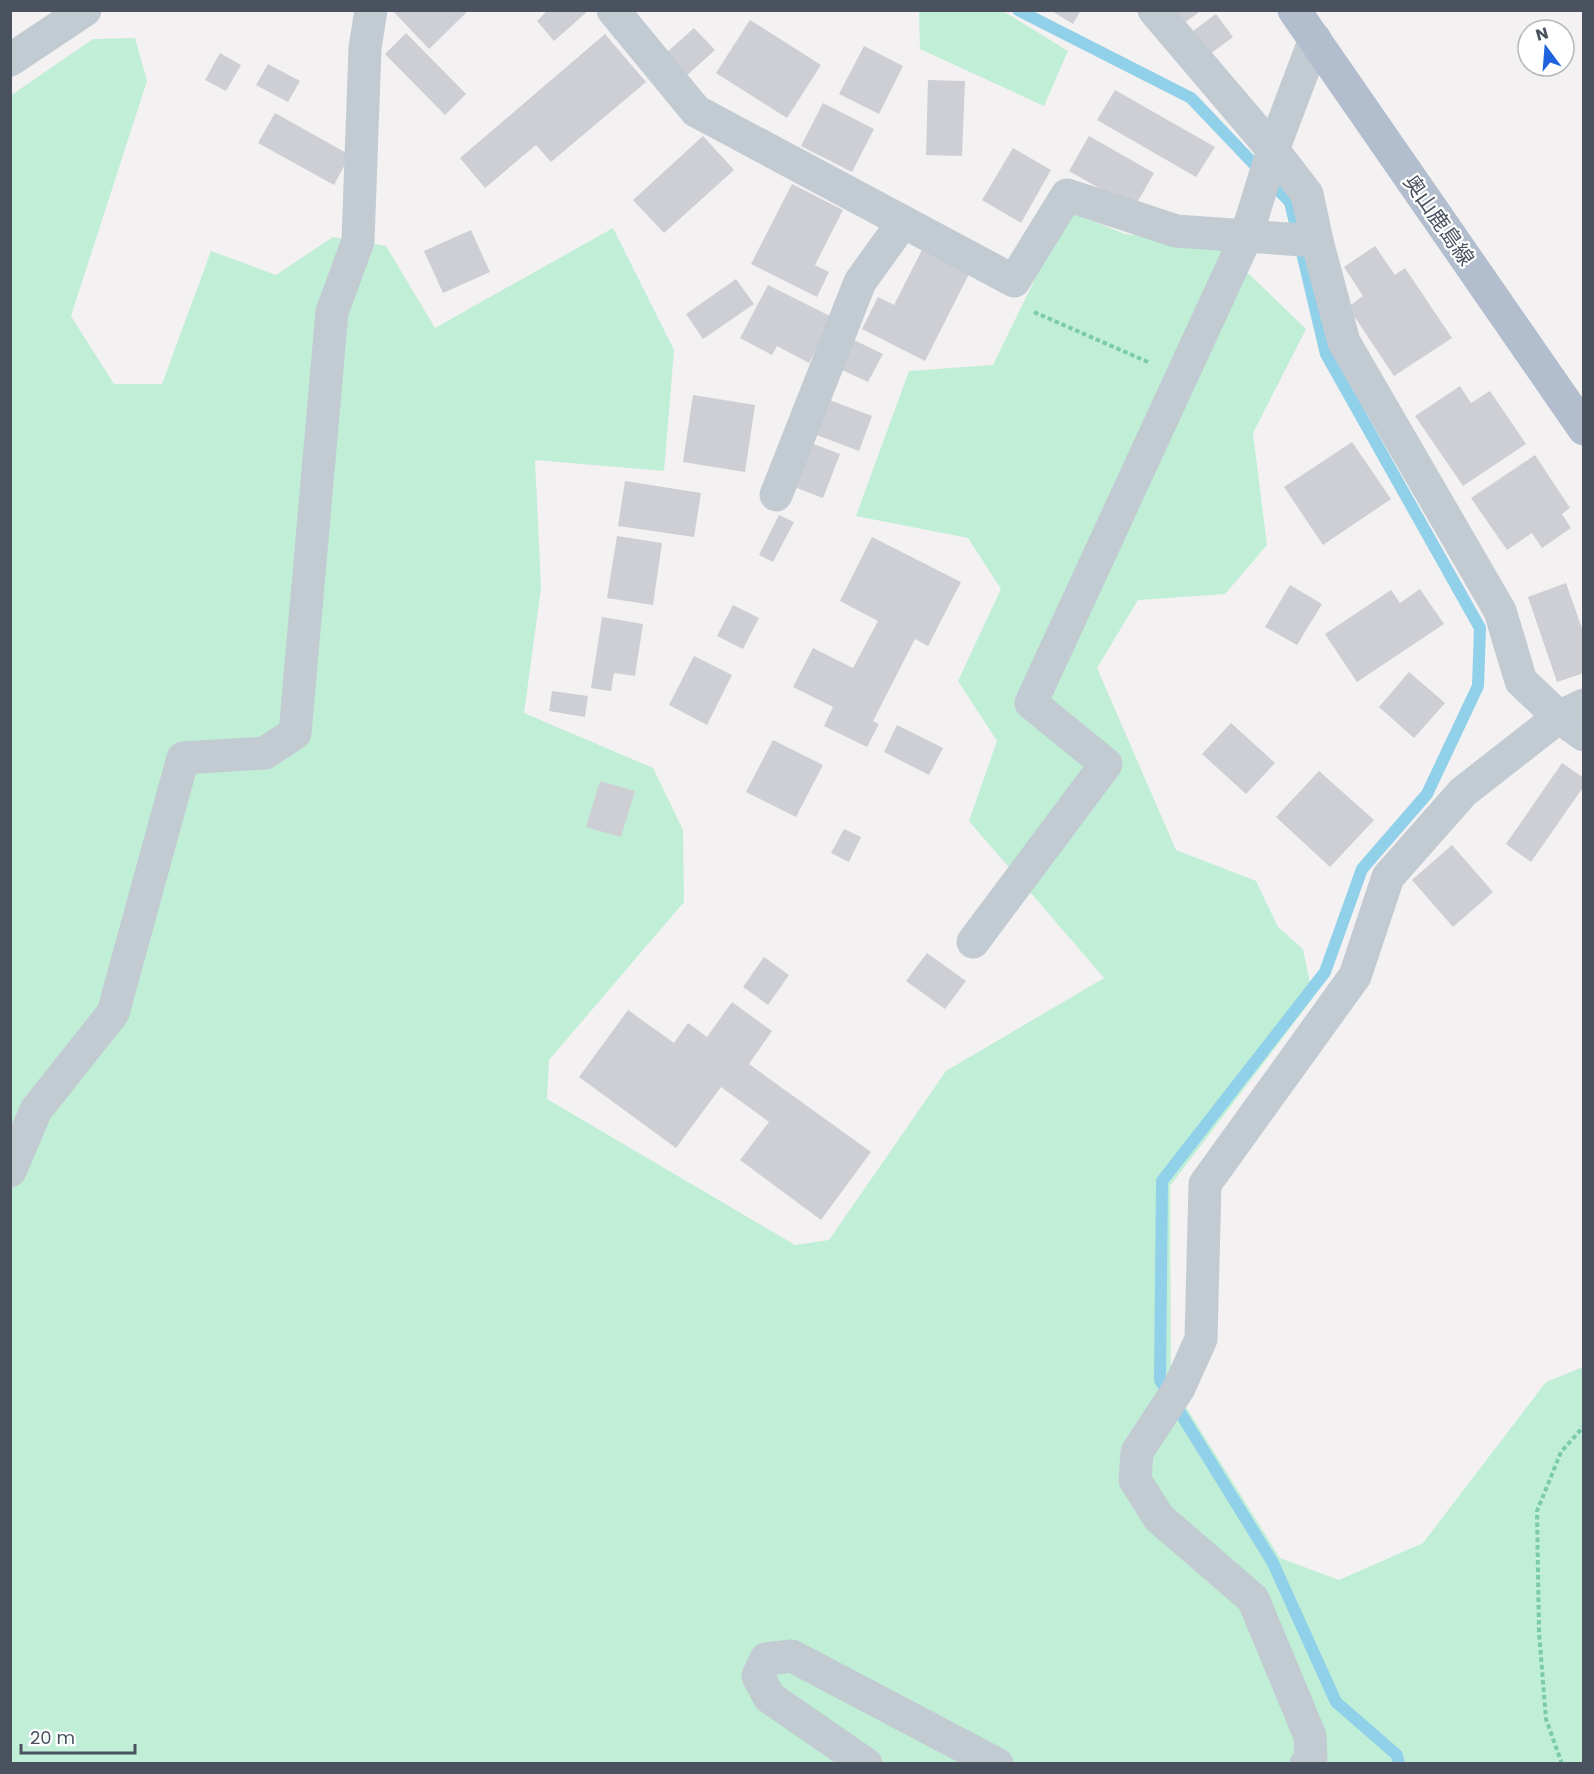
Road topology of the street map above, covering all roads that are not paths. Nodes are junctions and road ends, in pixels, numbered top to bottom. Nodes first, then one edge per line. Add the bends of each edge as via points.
1 (86, 10) edge
2 (371, 10) edge
3 (614, 10) edge
4 (1154, 10) edge
5 (1294, 10) edge
6 (1315, 39) junction
7 (10, 60) edge
8 (1274, 150) junction
9 (903, 222) junction
10 (1246, 237) junction
11 (1302, 240) junction
12 (1584, 429) edge
13 (776, 495) dead end
14 (1575, 719) edge
15 (973, 942) dead end
16 (10, 1171) edge
17 (866, 1764) edge
18 (997, 1764) edge
19 (1306, 1764) edge

1 - 7 street
2 - 16 street via 365,48 358,241 332,312 295,733 266,753 183,758 113,1013 36,1110
3 - 9 street via 696,111
4 - 8 street
5 - 6 main road, 奥山鹿島線
6 - 8 street
6 - 12 main road, 奥山鹿島線
8 - 10 street
8 - 11 street via 1307,194
9 - 10 street via 1014,281 1067,195 1176,231
9 - 13 street via 860,282
10 - 11 street
10 - 15 street via 1031,703 1106,764
11 - 14 street via 1344,342 1500,611 1521,681
14 - 19 street via 1462,792 1388,877 1355,976 1205,1184 1201,1339 1171,1399 1137,1452 1135,1480 1159,1518 1254,1599 1310,1736 1311,1758
17 - 18 street via 769,1698 758,1676 766,1659 792,1656

